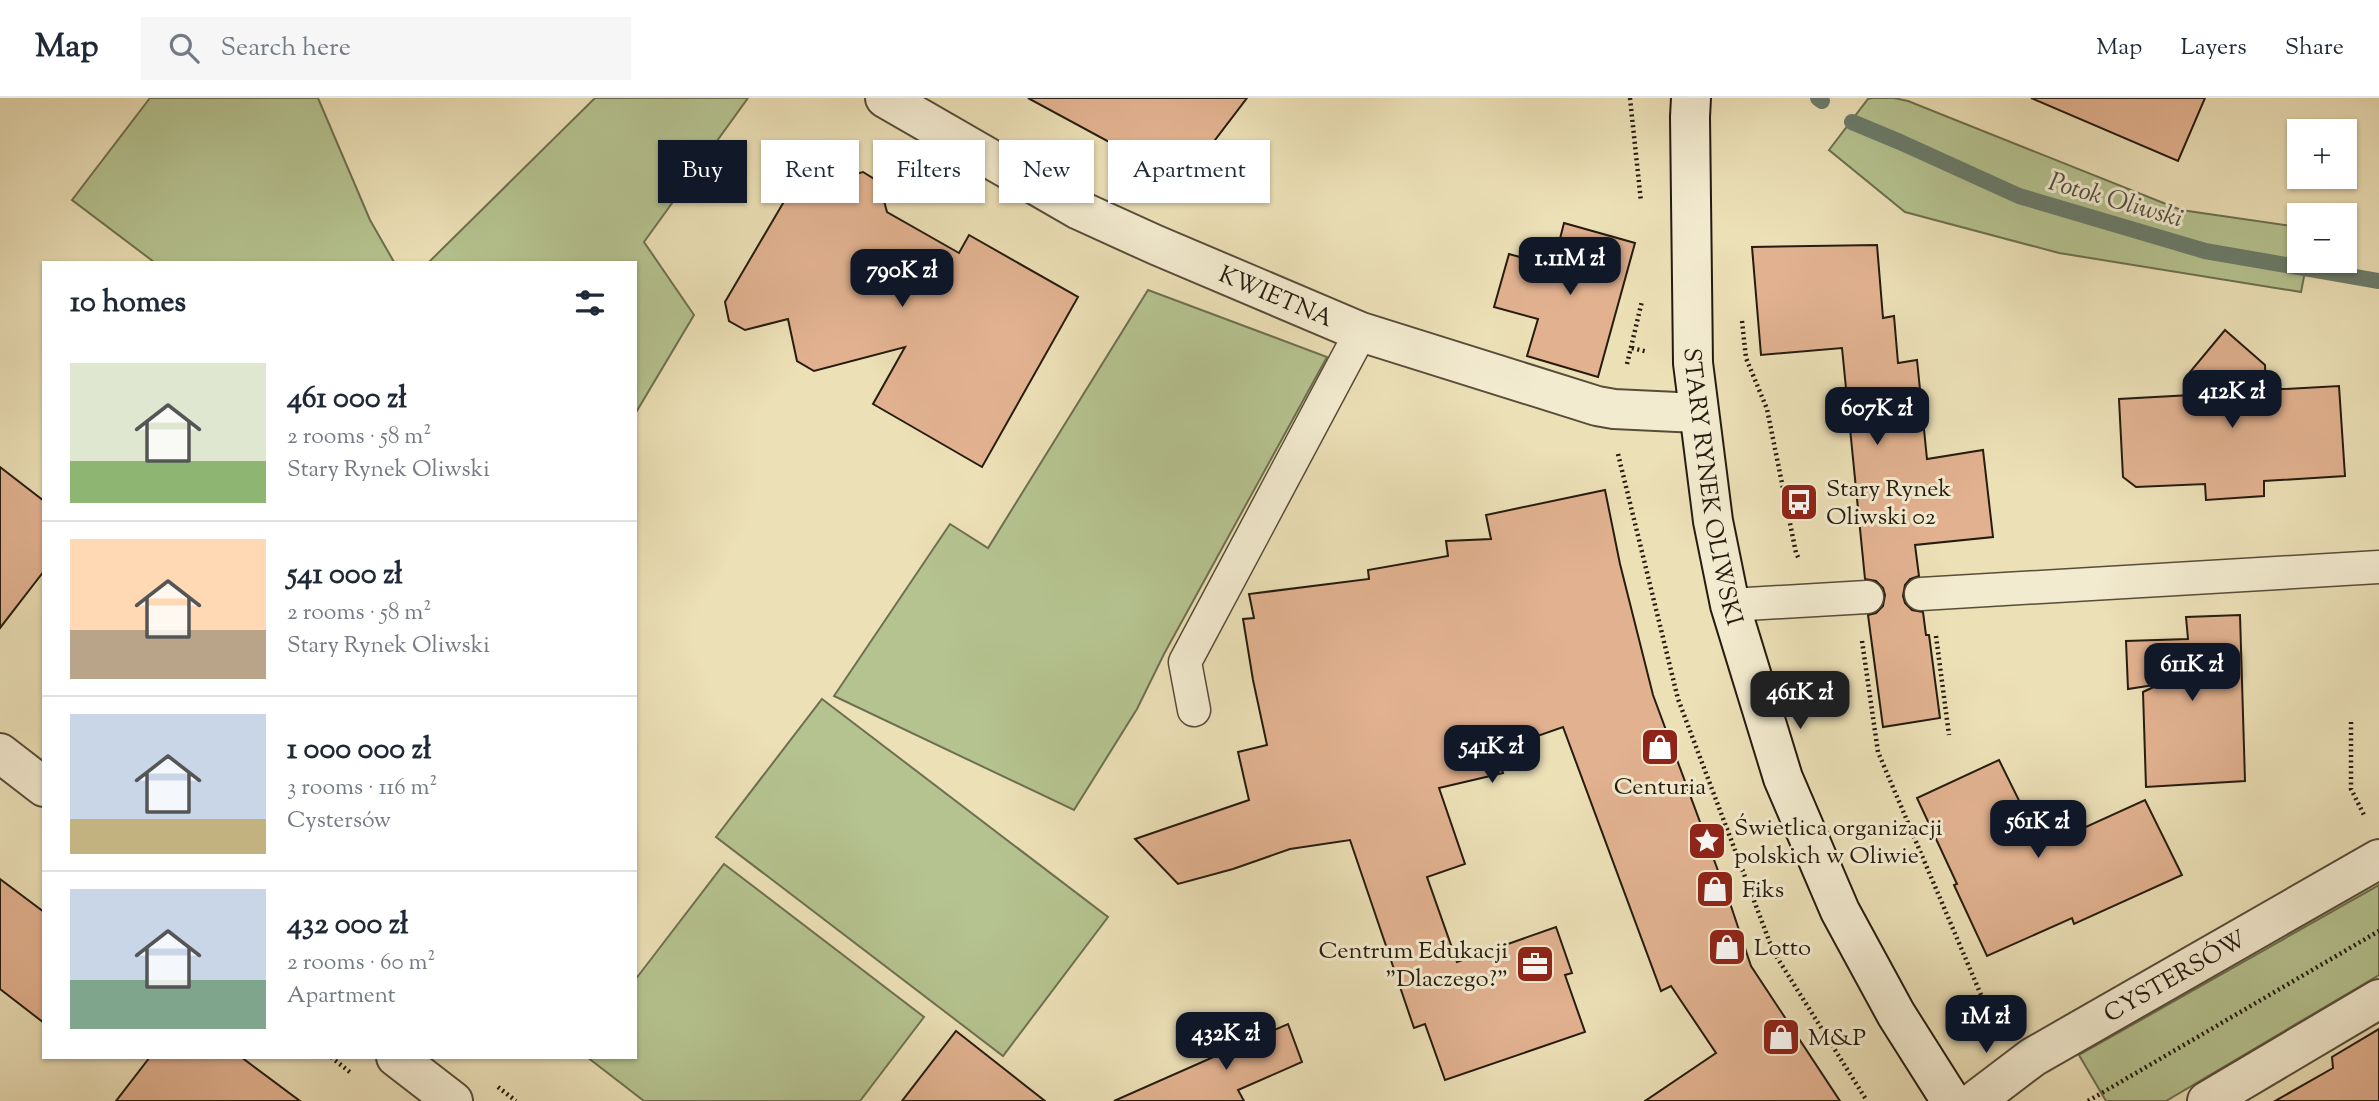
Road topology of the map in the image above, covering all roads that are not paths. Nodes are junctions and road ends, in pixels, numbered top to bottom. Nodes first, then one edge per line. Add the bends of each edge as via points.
1 (885, 98) edge
2 (1690, 107) edge
3 (1361, 331) junction
4 (1698, 414) junction
5 (2379, 567) edge
6 (1921, 594) dead end
7 (1861, 597) road end
8 (1730, 605) junction
9 (1194, 710) dead end
10 (0, 753) edge
11 (42, 785) edge
12 (2379, 859) edge
13 (2379, 999) edge
14 (399, 1059) edge
15 (453, 1101) edge
16 (1951, 1101) edge
17 (1975, 1101) edge
18 (2207, 1101) edge

1 - 3 street, KWIETNA via 1079,210
2 - 4 street, STARY RYNEK OLIWSKI via 1693,363
3 - 4 street, KWIETNA via 1597,406
3 - 9 lane via 1185,662
4 - 8 street, STARY RYNEK OLIWSKI
5 - 6 lane
7 - 8 lane
8 - 16 street, STARY RYNEK OLIWSKI via 1783,778 1840,911 1896,1014
10 - 11 street
12 - 17 street, CYSTERSÓW via 2033,1057
13 - 18 street
14 - 15 street

